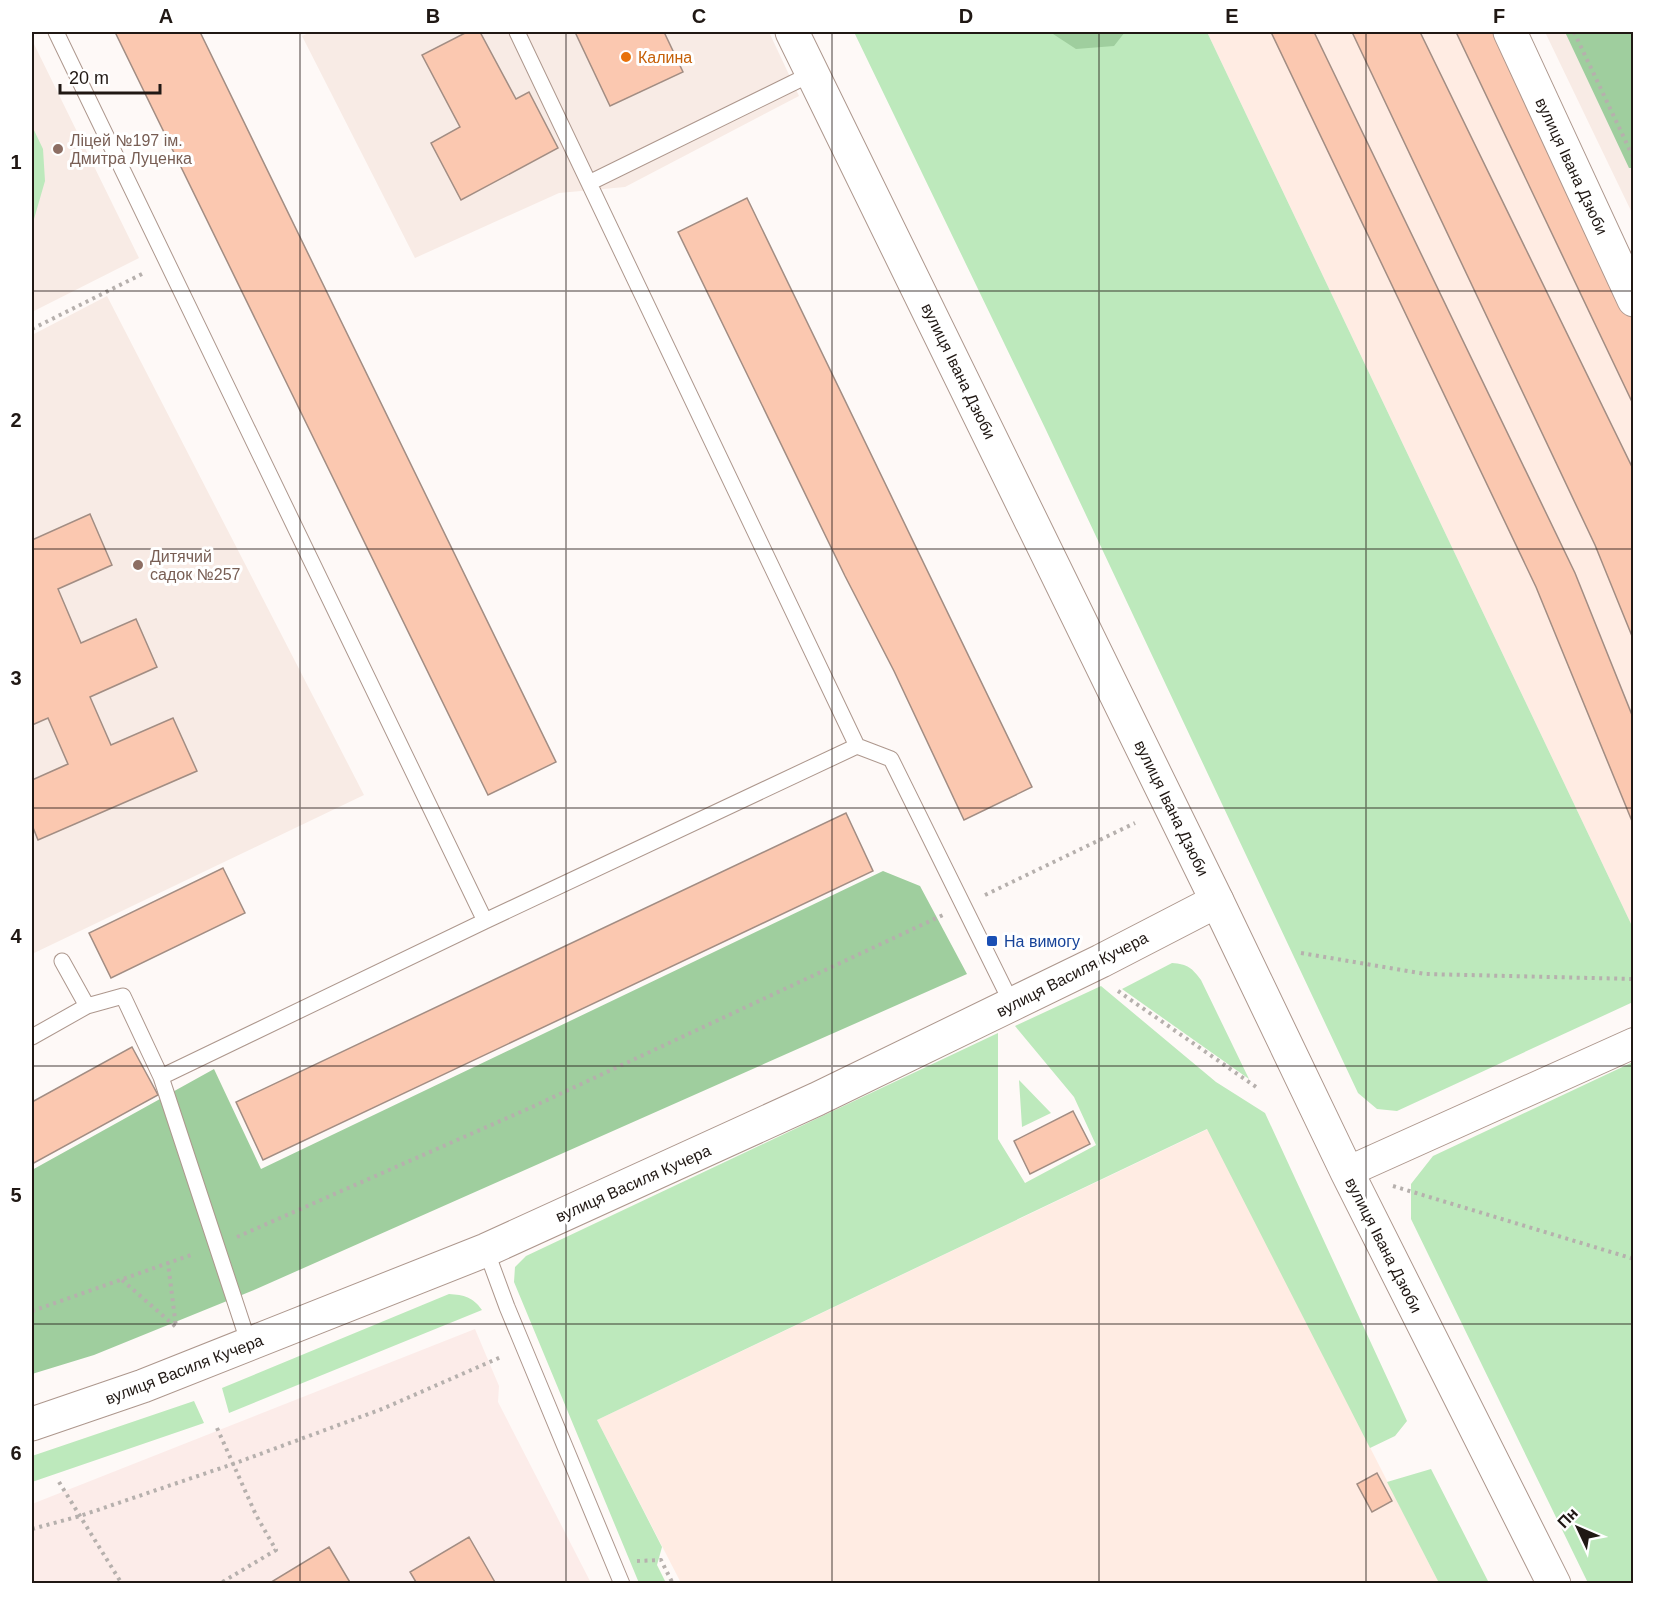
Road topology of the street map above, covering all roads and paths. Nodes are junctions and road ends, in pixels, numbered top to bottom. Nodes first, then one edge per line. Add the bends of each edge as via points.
1 (56, 32) edge
2 (517, 32) edge
3 (792, 32) edge
4 (1510, 32) edge
5 (1574, 32) edge
6 (813, 73) junction
7 (1634, 159) edge
8 (589, 183) junction
9 (167, 262) junction
10 (1634, 300) edge
11 (32, 329) edge
12 (857, 746) junction
13 (1136, 823) dead end
14 (1217, 901) junction
15 (963, 906) junction
16 (485, 921) junction
17 (1301, 953) dead end
18 (62, 961) dead end
19 (1634, 979) edge
20 (1112, 987) dead end
21 (1012, 1005) junction
22 (87, 1006) junction
23 (32, 1037) edge
24 (1634, 1043) edge
25 (161, 1077) junction
26 (1259, 1089) dead end
27 (1347, 1172) junction
28 (217, 1246) junction
29 (486, 1250) junction
30 (1634, 1259) edge
31 (168, 1263) junction
32 (122, 1280) junction
33 (32, 1311) edge
34 (260, 1340) junction
35 (523, 1347) junction
36 (32, 1424) edge
37 (217, 1428) dead end
38 (233, 1464) junction
39 (59, 1482) dead end
40 (80, 1516) junction
41 (32, 1529) edge
42 (612, 1561) junction
43 (122, 1584) edge
44 (219, 1584) edge
45 (622, 1584) edge
46 (673, 1584) edge
47 (1554, 1584) edge

1 - 9 lane
2 - 8 lane
3 - 6 main road, вулиця Івана Дзюби
4 - 10 main road, вулиця Івана Дзюби
5 - 7 path
6 - 8 lane
6 - 14 main road, вулиця Івана Дзюби
8 - 12 lane
9 - 11 path
9 - 16 lane
12 - 15 lane via 891,759
12 - 16 lane
13 - 15 path
14 - 21 main road, вулиця Василя Кучера
14 - 27 main road, вулиця Івана Дзюби
15 - 21 lane
15 - 28 path via 521,1112
16 - 25 lane
17 - 19 path via 1425,974
18 - 22 lane
20 - 26 path
21 - 29 main road, вулиця Василя Кучера via 817,1100
22 - 23 lane
22 - 25 lane via 123,996
24 - 27 street
25 - 28 lane
27 - 30 path
27 - 47 main road, вулиця Івана Дзюби
28 - 31 path
28 - 34 lane
29 - 34 main road, вулиця Василя Кучера
29 - 35 lane
31 - 32 path
31 - 32 path via 176,1328
32 - 33 path
34 - 36 main road, вулиця Василя Кучера
35 - 38 path via 382,1409
35 - 42 lane
37 - 38 path
38 - 40 path
38 - 44 path via 276,1550
39 - 40 path
40 - 41 path
40 - 43 path
42 - 45 lane
42 - 46 path via 661,1560

